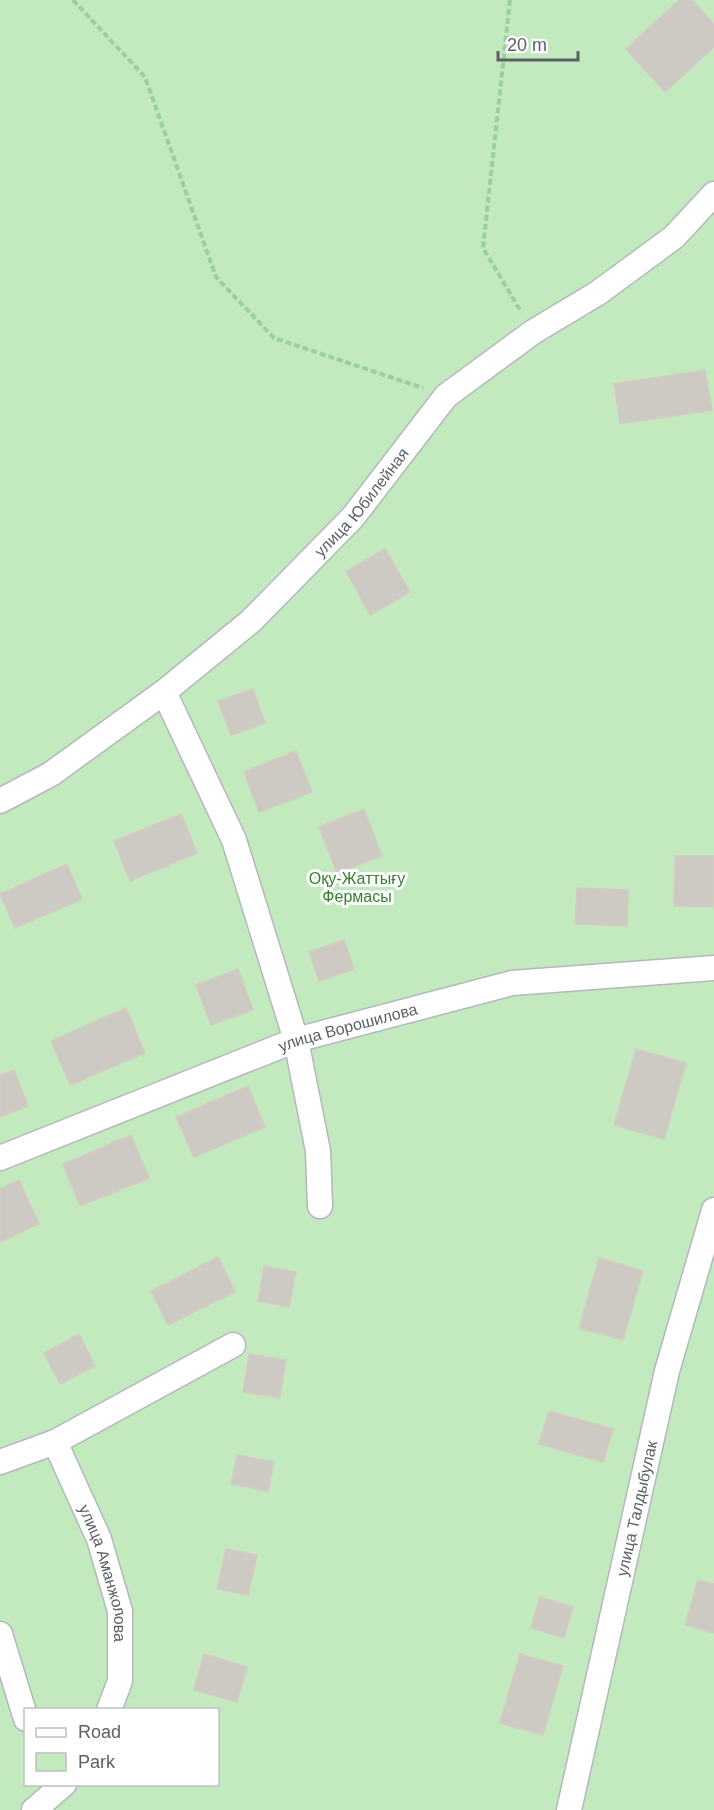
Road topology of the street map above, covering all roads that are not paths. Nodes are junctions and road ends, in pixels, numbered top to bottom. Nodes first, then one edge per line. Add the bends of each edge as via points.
1 (714, 194) edge
2 (164, 692) junction
3 (0, 801) edge
4 (714, 968) edge
5 (296, 1040) junction
6 (0, 1158) edge
7 (321, 1206) dead end
8 (714, 1210) edge
9 (233, 1345) dead end
10 (55, 1442) junction
11 (0, 1462) edge
12 (0, 1634) edge
13 (110, 1708) edge
14 (24, 1712) edge
15 (569, 1810) edge

1 - 2 street, улица Юбилейная via 674,237 446,396 354,517 251,621
2 - 3 street, улица Юбилейная via 51,774
2 - 5 street via 234,840
4 - 5 street, улица Ворошилова via 512,983
5 - 6 street, улица Ворошилова
5 - 7 street via 318,1151
8 - 15 street, улица Талдыбулак via 667,1371
9 - 10 street
10 - 11 street
10 - 13 street, улица Аманжолова via 99,1539 120,1611 120,1681
12 - 14 street

